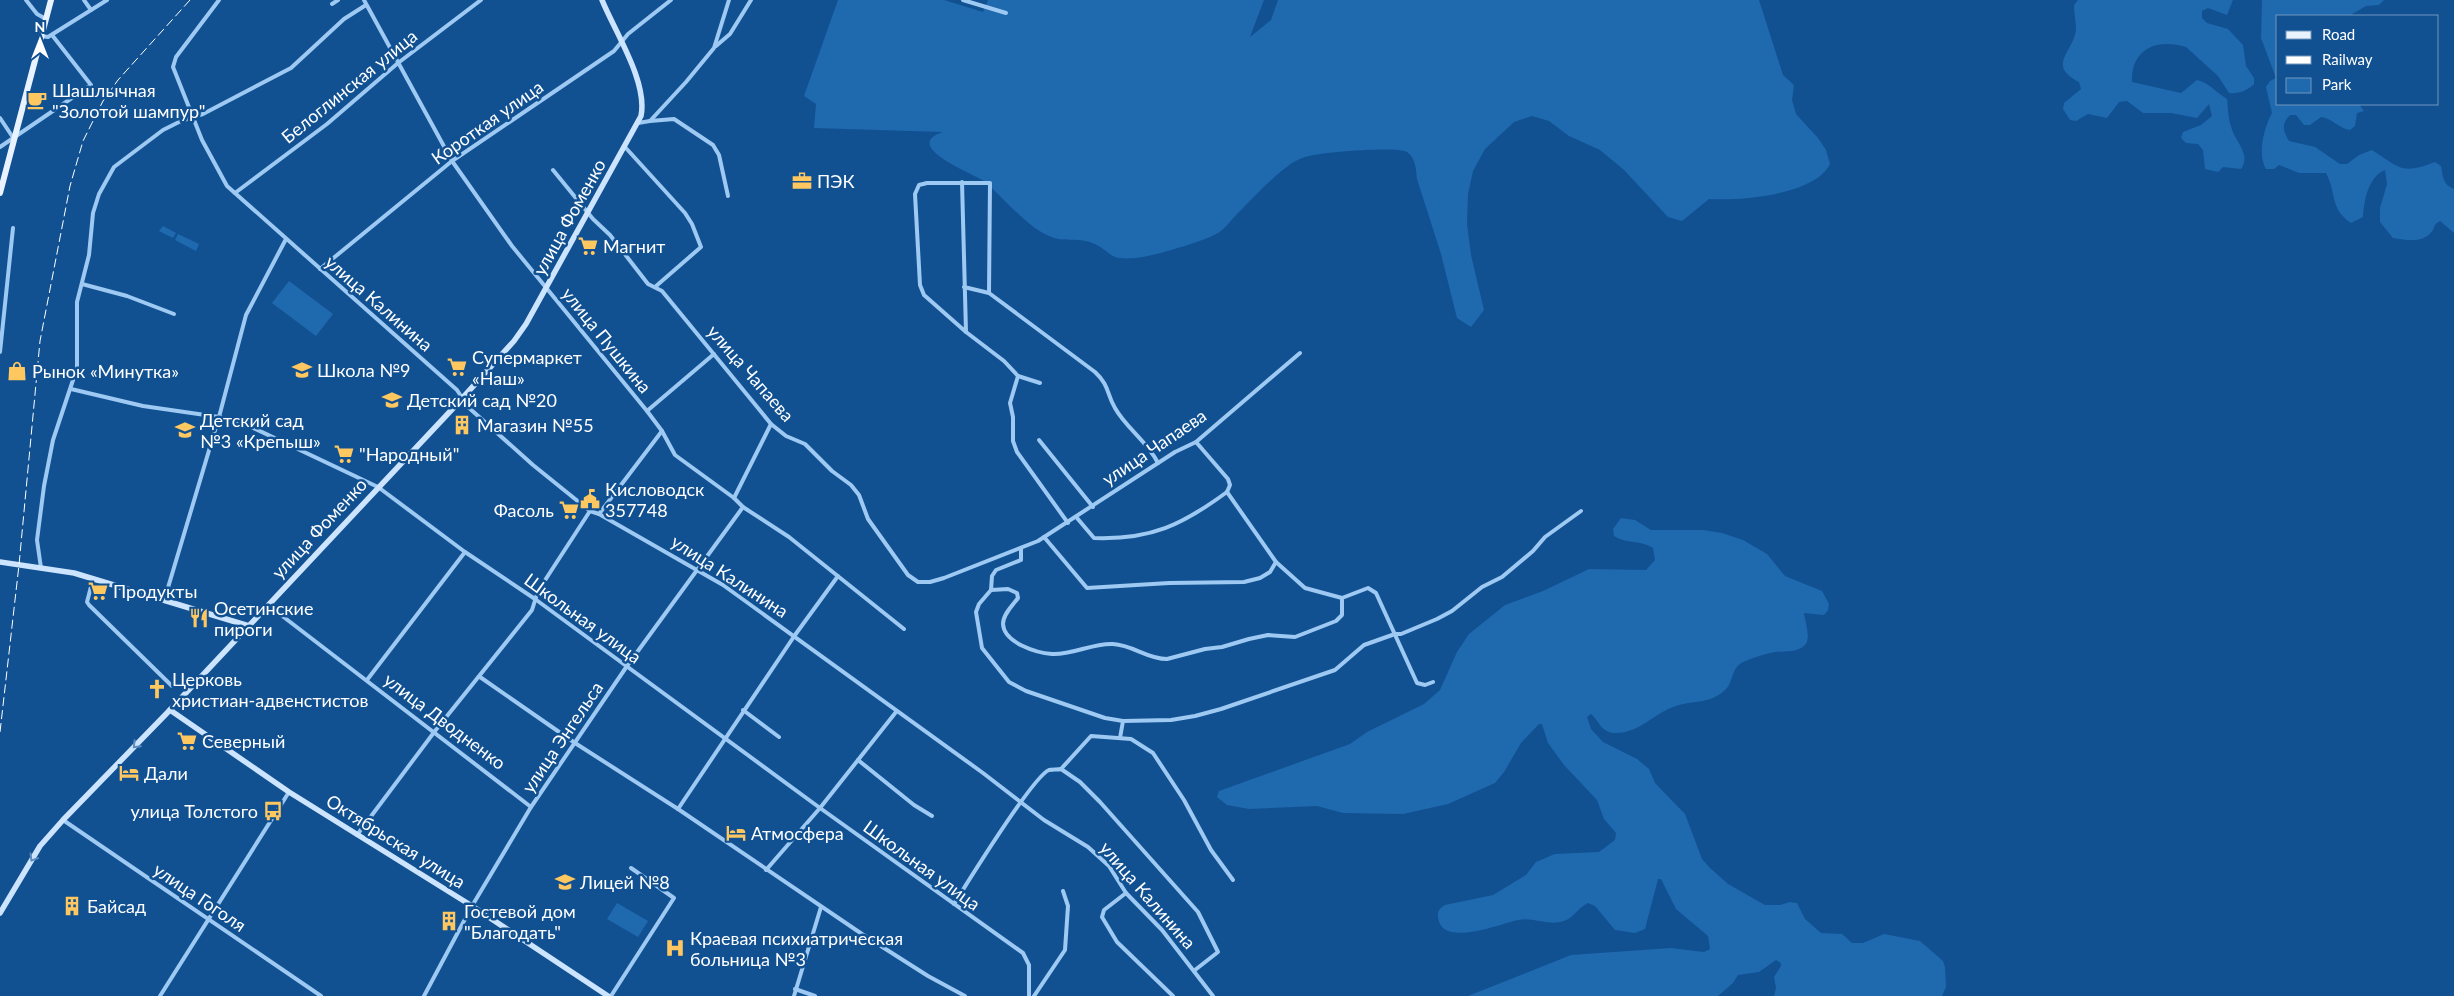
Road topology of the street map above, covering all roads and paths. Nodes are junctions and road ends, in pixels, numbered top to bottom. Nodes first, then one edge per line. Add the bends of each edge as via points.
1 (26, 0) edge
2 (51, 0) edge
3 (84, 0) edge
4 (107, 0) edge
5 (219, 0) edge
6 (338, 0) edge
7 (364, 0) edge
8 (480, 0) edge
9 (602, 0) edge
10 (671, 0) edge
11 (729, 0) edge
12 (751, 0) edge
13 (963, 0) edge
14 (332, 4) dead end
15 (366, 5) junction
16 (91, 10) junction
17 (1006, 14) dead end
18 (46, 19) junction
19 (52, 35) junction
20 (41, 36) junction
21 (621, 42) junction
22 (714, 48) junction
23 (398, 63) junction
24 (0, 118) edge
25 (194, 118) junction
26 (650, 121) junction
27 (638, 122) junction
28 (14, 138) junction
29 (0, 147) edge
30 (625, 147) junction
31 (452, 161) junction
32 (553, 170) dead end
33 (962, 182) junction
34 (0, 193) edge
35 (235, 193) junction
36 (728, 196) dead end
37 (588, 213) junction
38 (13, 228) dead end
39 (286, 239) junction
40 (320, 269) junction
41 (82, 284) junction
42 (655, 287) junction
43 (964, 287) junction
44 (547, 289) junction
45 (989, 293) junction
46 (174, 314) dead end
47 (966, 332) junction
48 (0, 352) edge
49 (1300, 353) dead end
50 (714, 354) junction
51 (1018, 376) junction
52 (1040, 383) dead end
53 (71, 389) junction
54 (462, 398) junction
55 (647, 411) junction
56 (219, 417) junction
57 (771, 424) junction
58 (662, 431) junction
59 (1039, 440) dead end
60 (1196, 442) junction
61 (1158, 463) junction
62 (378, 487) junction
63 (1227, 492) junction
64 (734, 498) junction
65 (743, 507) junction
66 (1092, 507) junction
67 (590, 511) junction
68 (1581, 511) dead end
69 (599, 514) junction
70 (1076, 518) junction
71 (1068, 522) junction
72 (1044, 537) junction
73 (1021, 549) junction
74 (465, 552) junction
75 (0, 562) edge
76 (1276, 562) junction
77 (41, 568) junction
78 (698, 568) junction
79 (838, 576) junction
80 (93, 579) junction
81 (991, 590) junction
82 (1342, 598) junction
83 (535, 600) junction
84 (164, 601) junction
85 (268, 605) junction
86 (248, 626) junction
87 (904, 629) dead end
88 (1395, 634) junction
89 (795, 635) junction
90 (627, 666) junction
91 (480, 676) junction
92 (367, 680) junction
93 (1433, 682) dead end
94 (188, 689) junction
95 (170, 710) junction
96 (743, 710) junction
97 (896, 712) junction
98 (1123, 721) junction
99 (435, 731) junction
100 (779, 737) dead end
101 (724, 738) junction
102 (1120, 738) junction
103 (575, 743) junction
104 (858, 760) junction
105 (1061, 770) junction
106 (290, 792) junction
107 (1021, 802) junction
108 (531, 807) junction
109 (820, 808) junction
110 (678, 809) junction
111 (932, 816) dead end
112 (63, 820) junction
113 (356, 835) junction
114 (631, 868) dead end
115 (766, 870) junction
116 (1233, 880) dead end
117 (1063, 891) dead end
118 (1126, 893) junction
119 (954, 904) junction
120 (472, 906) junction
121 (821, 906) junction
122 (0, 913) edge
123 (208, 920) junction
124 (1195, 970) junction
125 (795, 989) junction
126 (160, 996) edge
127 (321, 996) edge
128 (424, 996) edge
129 (608, 996) edge
130 (611, 996) edge
131 (794, 996) edge
132 (815, 996) edge
133 (965, 996) edge
134 (1029, 996) edge
135 (1034, 996) edge
136 (1174, 996) edge
137 (1213, 996) edge

1 - 18 street via 37,14
2 - 18 main road
3 - 16 street
4 - 16 street
5 - 25 street, улица Калинина via 176,57 173,67
6 - 14 street
7 - 15 street, улица Пушкина
8 - 23 street, Белоглинская улица
9 - 21 main road
10 - 21 street, Короткая улица
11 - 22 street
12 - 22 street via 730,34
13 - 17 street
15 - 23 street, улица Пушкина
15 - 25 street via 344,19 291,68
16 - 19 street
18 - 20 main road
19 - 20 street
19 - 28 street via 91,85
20 - 28 main road
21 - 27 main road via 642,94 643,106
21 - 31 street, Короткая улица via 614,51
22 - 26 street
23 - 31 street, улица Пушкина
23 - 35 street, Белоглинская улица via 327,124
24 - 28 street
25 - 35 street, улица Калинина via 227,186
25 - 41 street via 163,130 114,167 99,194
26 - 27 street
26 - 36 street via 674,119 714,145
27 - 30 main road, улица Фоменко
28 - 29 street
28 - 34 main road
30 - 37 main road, улица Фоменко
30 - 42 street via 685,212 701,246
31 - 40 street, Короткая улица
31 - 44 street, улица Пушкина
32 - 37 street, улица Чапаева
33 - 43 street
33 - 45 street via 990,183
33 - 47 street via 919,185 915,194 920,285 924,295
35 - 39 street, улица Калинина
37 - 42 street, улица Чапаева via 610,235 648,284
37 - 44 main road, улица Фоменко
38 - 48 street
39 - 40 street, улица Калинина
39 - 56 street via 246,315
40 - 54 street, улица Калинина via 457,390
41 - 46 street
41 - 53 street via 76,302 77,368
42 - 50 street, улица Чапаева
43 - 45 street
43 - 47 street
44 - 54 main road, улица Фоменко via 514,341
44 - 55 street, улица Пушкина
45 - 61 street via 1101,378 1108,387 1115,409 1147,444
47 - 51 street
49 - 60 street, улица Чапаева
50 - 55 street
50 - 57 street, улица Чапаева
51 - 52 street
51 - 71 street via 1010,403 1013,441 1017,452
53 - 56 street, Школьная улица via 143,406
53 - 77 street via 53,440 44,486 37,540
54 - 62 main road, улица Фоменко
54 - 67 street, улица Калинина via 526,459
55 - 58 street, улица Пушкина
56 - 62 street, Школьная улица via 245,424
56 - 84 street
57 - 64 street
57 - 73 street, улица Чапаева via 786,436 805,444 851,485 859,495 868,519 908,574 918,582 944,578
58 - 64 street, улица Пушкина via 675,455
58 - 69 street
59 - 66 street, улица Чапаева
60 - 61 street, улица Чапаева
60 - 63 street via 1228,478
61 - 66 street, улица Чапаева
62 - 74 street, Школьная улица
62 - 85 main road, улица Фоменко
63 - 70 street via 1173,526 1145,536 1094,538
63 - 76 street
64 - 65 street, улица Пушкина
65 - 78 street, улица Энгельса
65 - 79 street, улица Пушкина
66 - 70 street, улица Чапаева
67 - 69 street, улица Калинина
67 - 83 street
68 - 88 street via 1502,576 1452,611
69 - 78 street, улица Калинина
70 - 71 street, улица Чапаева
71 - 72 street, улица Чапаева
72 - 73 street, улица Чапаева
72 - 76 street via 1087,588 1244,582 1270,572
73 - 81 street via 1021,560 996,570
74 - 83 street, Школьная улица
74 - 92 street
75 - 77 main road
76 - 82 street via 1305,588
77 - 80 main road
78 - 89 street, улица Калинина
78 - 90 street, улица Энгельса
79 - 87 street, улица Пушкина
79 - 89 street
80 - 84 main road
80 - 94 street via 86,602 88,605 172,686 181,685
81 - 82 street via 1014,590 1017,593 1018,598 1003,623 1004,630 1010,638 1032,649 1058,653 1110,644 1127,646 1154,659 1167,659 1258,637 1295,637 1336,621 1342,615
81 - 98 street via 976,612 979,634 982,648 1009,682 1081,710
82 - 88 street via 1368,588 1372,590
83 - 90 street, Школьная улица
83 - 91 street via 532,610
84 - 86 main road
85 - 86 main road, улица Фоменко
85 - 92 street, улица Дводненко
86 - 94 main road, улица Фоменко
88 - 93 street via 1416,683 1425,685
88 - 98 street via 1364,645 1335,670 1221,709 1171,720
89 - 96 street
89 - 97 street, улица Калинина
90 - 101 street, Школьная улица
90 - 103 street, улица Энгельса
91 - 99 street
91 - 103 street
92 - 99 street, улица Дводненко
94 - 95 main road, улица Фоменко
95 - 106 main road, Октябрьская улица
95 -> 112 main road, улица Фоменко
96 - 100 street
96 - 101 street
97 - 104 street
97 - 107 street, улица Калинина
98 - 102 street
99 - 108 street, улица Дводненко
99 - 113 street
101 - 109 street, Школьная улица
101 - 110 street
102 - 105 street via 1091,736
102 - 116 street via 1131,739 1153,754
103 - 108 street, улица Энгельса
103 - 110 street
104 - 109 street
104 - 111 street
105 - 107 street via 1050,770 1043,775
105 - 124 street, улица Калинина via 1080,782 1100,802 1198,912 1218,952
106 - 113 main road, Октябрьская улица
106 - 123 street
107 - 118 street, улица Калинина via 1088,846 1109,866
107 - 119 street
108 - 120 street, улица Энгельса
109 - 115 street
109 - 119 street, Школьная улица
110 - 115 street
112 -> 122 main road, улица Фоменко via 40,846
112 - 123 street, улица Гоголя
113 - 120 main road, Октябрьская улица
114 - 130 street via 674,898
115 - 121 street
117 - 135 street via 1068,906 1065,950
118 - 124 street, улица Калинина
118 - 136 street via 1104,910 1102,917 1117,942
119 - 134 street, Школьная улица via 1023,953 1030,965
120 - 128 street, улица Энгельса
120 - 129 main road, Октябрьская улица
121 - 125 street
121 - 133 street via 928,976
123 - 126 street
123 - 127 street, улица Гоголя
124 - 137 street, улица Калинина
125 - 131 street
125 - 132 street

